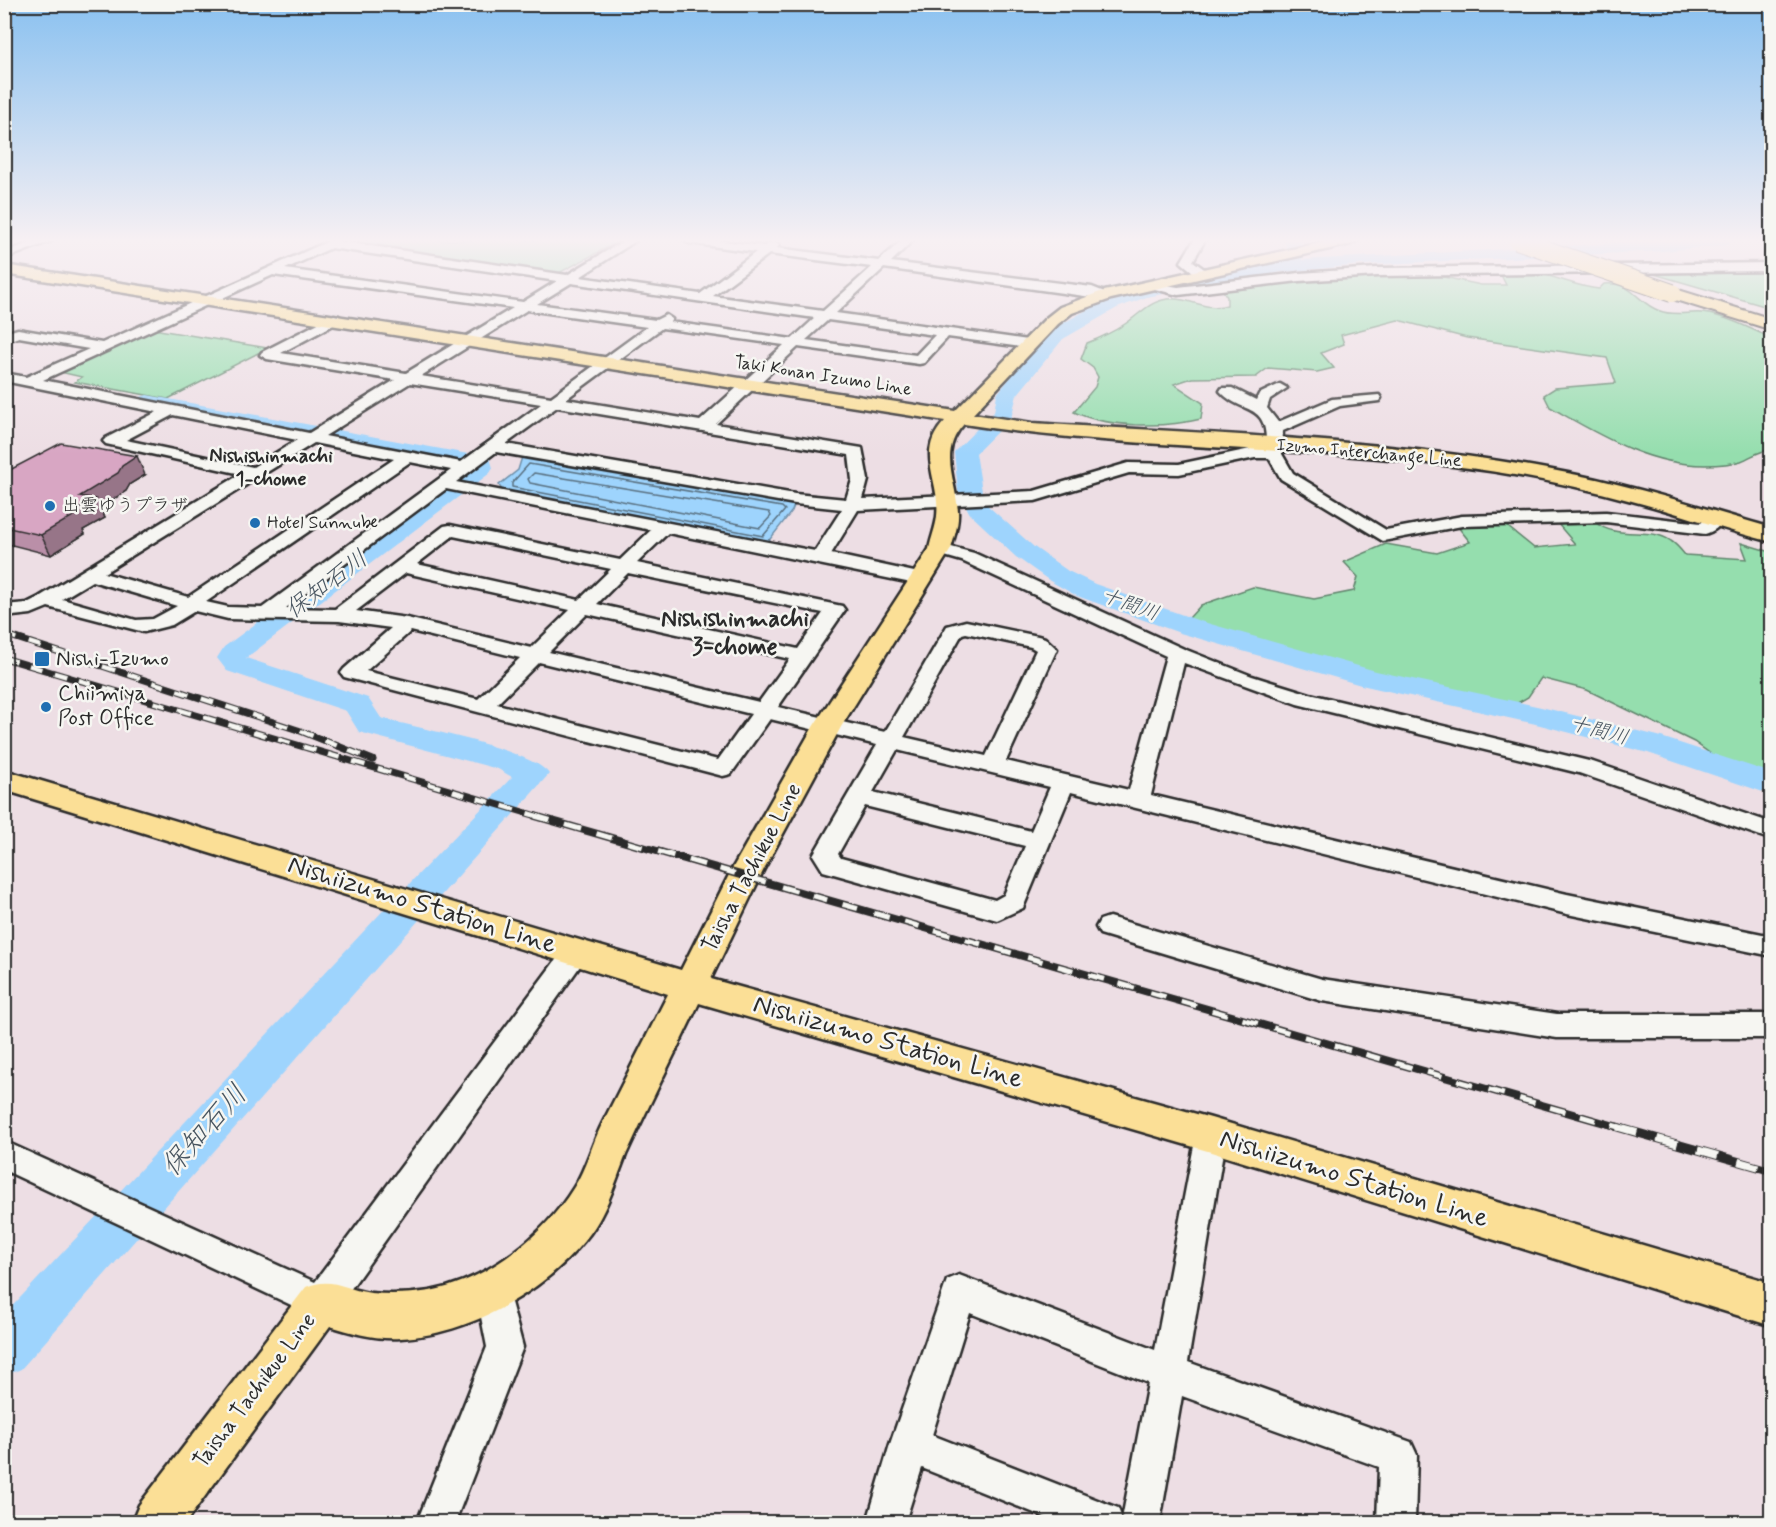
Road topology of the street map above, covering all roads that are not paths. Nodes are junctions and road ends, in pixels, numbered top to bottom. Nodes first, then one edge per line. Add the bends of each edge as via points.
1 (183, 311) edge
2 (283, 311) edge
3 (515, 311) edge
4 (569, 311) edge
5 (678, 311) edge
6 (798, 311) edge
7 (828, 311) edge
8 (1064, 311) edge
9 (1735, 311) edge
10 (824, 315) junction
11 (334, 319) junction
12 (1772, 323) edge
13 (660, 324) junction
14 (945, 332) junction
15 (4, 338) edge
16 (467, 340) junction
17 (794, 343) junction
18 (1028, 344) junction
19 (103, 347) junction
20 (609, 362) junction
21 (4, 377) edge
22 (406, 377) junction
23 (29, 381) junction
24 (750, 384) junction
25 (1280, 388) dead end
26 (1227, 391) dead end
27 (4, 392) edge
28 (1374, 398) dead end
29 (553, 402) junction
30 (1260, 408) junction
31 (169, 411) junction
32 (970, 420) junction
33 (704, 426) junction
34 (309, 438) junction
35 (1274, 442) junction
36 (494, 447) junction
37 (407, 457) junction
38 (465, 468) junction
39 (254, 472) junction
40 (443, 484) junction
41 (947, 502) junction
42 (853, 505) junction
43 (1716, 519) junction
44 (663, 528) junction
45 (1772, 535) edge
46 (940, 549) junction
47 (820, 557) junction
48 (626, 565) junction
49 (404, 567) junction
50 (88, 574) junction
51 (921, 579) junction
52 (134, 588) junction
53 (46, 601) junction
54 (191, 604) junction
55 (584, 607) junction
56 (4, 611) edge
57 (92, 614) junction
58 (265, 615) junction
59 (339, 615) junction
60 (407, 624) junction
61 (536, 653) junction
62 (1177, 653) junction
63 (804, 656) junction
64 (482, 707) junction
65 (766, 710) junction
66 (827, 727) junction
67 (889, 742) junction
68 (992, 766) junction
69 (4, 780) edge
70 (1063, 784) junction
71 (860, 797) junction
72 (1138, 800) junction
73 (1772, 832) edge
74 (1036, 841) junction
75 (1109, 927) dead end
76 (1772, 946) edge
77 (576, 952) junction
78 (690, 987) junction
79 (1772, 1026) edge
80 (1211, 1135) junction
81 (4, 1155) edge
82 (493, 1292) junction
83 (321, 1302) junction
84 (1772, 1305) edge
85 (1168, 1373) junction
86 (909, 1444) junction
87 (156, 1522) edge
88 (436, 1522) edge
89 (886, 1522) edge
90 (1104, 1522) edge
91 (1141, 1522) edge
92 (1396, 1522) edge

1 - 19 street
2 - 11 main road, Taki Konan Izumo Line
3 - 16 street
4 - 13 street
5 - 13 street
6 - 10 street
7 - 10 street
8 - 18 main road, Taisha Tachikue Line
9 - 12 highway
10 - 14 street
10 - 17 street
11 - 16 main road, Taki Konan Izumo Line
11 - 22 street via 267,355
13 - 17 street
13 - 20 street
14 - 17 street via 919,360
14 - 18 street
15 - 19 street via 18,333
16 - 20 main road, Taki Konan Izumo Line
16 - 22 street
17 - 24 street
18 - 32 main road, Taisha Tachikue Line via 991,387
19 - 23 street
20 - 24 main road, Taki Konan Izumo Line
20 - 29 street
21 - 23 street
22 - 29 street
22 - 34 street
23 - 27 street
23 - 31 street
24 - 32 main road, Taki Konan Izumo Line
24 - 33 street
25 - 30 street via 1264,397
26 - 30 street
28 - 35 street via 1337,402
29 - 33 street
29 - 36 street
30 - 35 street
31 - 34 street
31 - 39 street via 111,441
32 - 35 main road, Izumo Interchange Line via 1014,427
32 - 41 main road, Taisha Tachikue Line via 943,435 939,449
33 - 42 street via 856,451 860,480
34 - 37 street
34 - 39 street
35 - 41 street via 1255,453 1179,469 1128,468 1035,496
35 - 43 main road, Izumo Interchange Line via 1456,460 1639,496
35 - 43 street via 1287,476 1383,536 1462,521 1606,517 1706,529
36 - 38 street
36 - 42 street via 785,498
37 - 38 street
37 - 54 street
38 - 40 street
39 - 50 street
40 - 44 street
40 - 58 street
41 - 42 street
41 - 46 main road, Taisha Tachikue Line via 946,531
42 - 47 street
43 - 45 main road, Izumo Interchange Line
44 - 47 street
44 - 48 street
46 - 51 main road, Taisha Tachikue Line
46 - 62 street via 968,557
47 - 51 street
48 - 49 street via 450,530
48 - 55 street
48 - 63 street via 835,610
49 - 55 street
49 - 59 street
50 - 52 street
50 - 53 street
51 - 66 main road, Taisha Tachikue Line
52 - 54 street
52 - 57 street
53 - 56 street via 31,608
53 - 57 street
54 - 57 street via 164,623 148,627
54 - 58 street via 228,613
55 - 61 street
55 - 63 street
58 - 59 street
59 - 60 street
60 - 61 street
60 - 64 street via 351,673
61 - 64 street
61 - 65 street
62 - 72 street
62 - 73 street via 1304,699 1585,767
63 - 65 street
64 - 65 street via 723,768
65 - 66 street
66 - 67 street
66 - 78 main road, Taisha Tachikue Line via 744,878
67 - 68 street
67 - 68 street via 954,630 966,627 1038,642 1047,649
67 - 71 street
68 - 70 street
69 - 77 main road, Nishiizumo Station Line
70 - 72 street
70 - 74 street
71 - 74 street
71 - 74 street via 825,855 832,865 997,910 1014,901
72 - 76 street via 1567,904
75 - 79 street via 1322,990 1557,1026
77 - 78 main road, Nishiizumo Station Line
77 - 83 street
78 - 80 main road, Nishiizumo Station Line
78 - 82 main road, Taisha Tachikue Line via 588,1202 535,1263
80 - 84 main road, Nishiizumo Station Line
80 - 85 street
81 - 83 street
82 - 83 main road, Taisha Tachikue Line via 414,1315 372,1315
82 - 88 street via 505,1347
83 - 87 main road, Taisha Tachikue Line
85 - 86 street via 959,1292
85 - 91 street
85 - 92 street via 1398,1455
86 - 89 street
86 - 90 street

